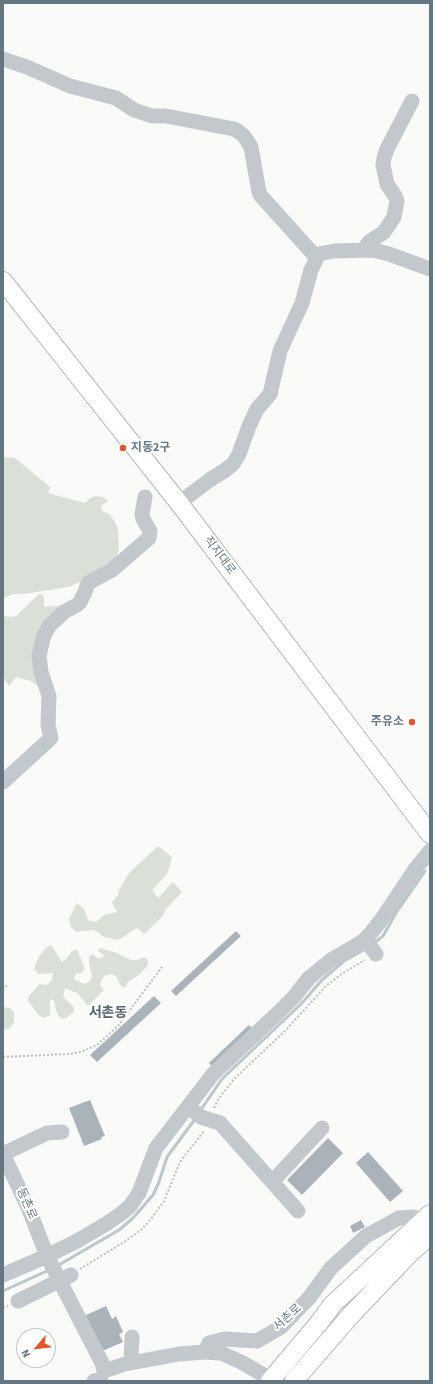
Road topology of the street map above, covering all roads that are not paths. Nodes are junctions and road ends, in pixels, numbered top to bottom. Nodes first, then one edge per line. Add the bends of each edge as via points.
1 (3, 58) edge
2 (412, 101) dead end
3 (364, 249) junction
4 (316, 257) junction
5 (430, 269) edge
6 (3, 281) edge
7 (145, 497) dead end
8 (179, 503) junction
9 (3, 782) edge
10 (430, 834) edge
11 (430, 851) edge
12 (365, 939) junction
13 (376, 954) dead end
14 (188, 1107) junction
15 (322, 1128) dead end
16 (62, 1132) dead end
17 (3, 1154) edge
18 (272, 1182) junction
19 (298, 1211) dead end
20 (428, 1223) edge
21 (46, 1256) junction
22 (3, 1275) edge
23 (65, 1278) junction
24 (18, 1301) dead end
25 (132, 1337) dead end
26 (205, 1352) junction
27 (131, 1362) junction
28 (100, 1378) edge
29 (272, 1380) edge
30 (294, 1381) edge

1 - 4 street via 70,86 116,98 134,110 152,116 166,116 239,132 251,147 261,196
2 - 3 street via 384,158 387,184 397,201 394,217 384,232 369,242
3 - 4 street via 334,251
3 - 5 street via 380,251
4 - 8 street via 302,303 280,351 270,394 257,409 239,454 233,464
6 - 8 main road, 직지대로
7 - 9 street via 142,514 150,531 149,538 112,570 88,583 80,602 64,612 50,625 44,635 39,656 41,672 50,696 48,724 51,738
8 - 10 main road, 직지대로
11 - 12 street
12 - 13 street
12 - 14 street via 331,960 309,978 281,1010 213,1074
14 - 18 street via 201,1117 220,1123
14 - 21 street via 156,1148 130,1206 106,1224
15 - 18 street
16 - 17 street via 47,1133
17 - 21 street, 동촌로 via 28,1207
18 - 19 street
20 - 26 street, 서촌로 via 413,1217 399,1218 366,1236 331,1268 309,1298 281,1327 257,1341 225,1339 209,1343
20 - 29 main road via 333,1304
20 - 30 main road via 411,1252
21 - 22 street
21 - 23 street, 동촌로
23 - 24 street
23 - 28 street via 102,1363
25 - 27 street
26 - 27 street
26 - 29 street via 220,1354 241,1362
27 - 28 street

